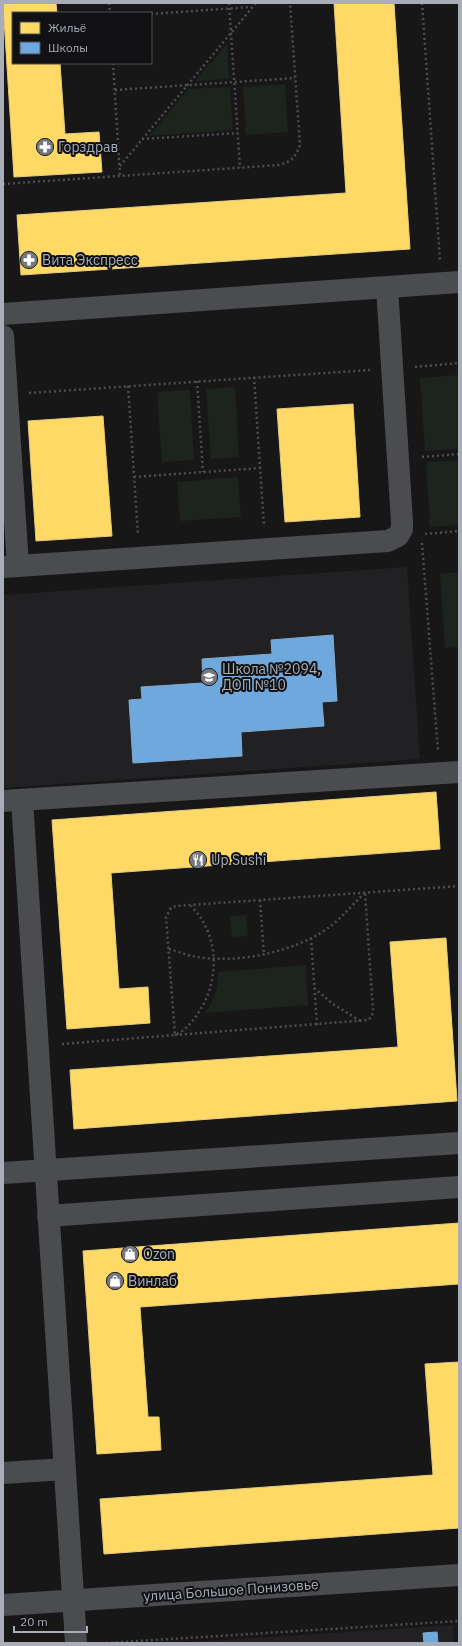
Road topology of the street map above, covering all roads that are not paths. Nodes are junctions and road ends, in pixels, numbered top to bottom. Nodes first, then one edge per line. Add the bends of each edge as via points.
1 (450, 283) edge
2 (387, 287) junction
3 (3, 314) edge
4 (3, 336) edge
5 (11, 567) edge
6 (449, 773) edge
7 (13, 801) edge
8 (459, 1143) edge
9 (45, 1170) junction
10 (3, 1173) edge
11 (459, 1187) edge
12 (48, 1216) junction
13 (65, 1469) junction
14 (3, 1473) edge
15 (459, 1575) edge
16 (74, 1600) junction
17 (3, 1605) edge
18 (76, 1643) edge

1 - 2 street
2 - 3 street
2 - 5 street via 402,522 398,536 388,541
4 - 5 street
6 - 7 street
7 - 9 street
8 - 9 street
9 - 10 street
9 - 12 street
11 - 12 street
12 - 13 street
13 - 14 street
13 - 16 street
15 - 16 street, улица Большое Понизовье
16 - 17 street, улица Большое Понизовье
16 - 18 street

